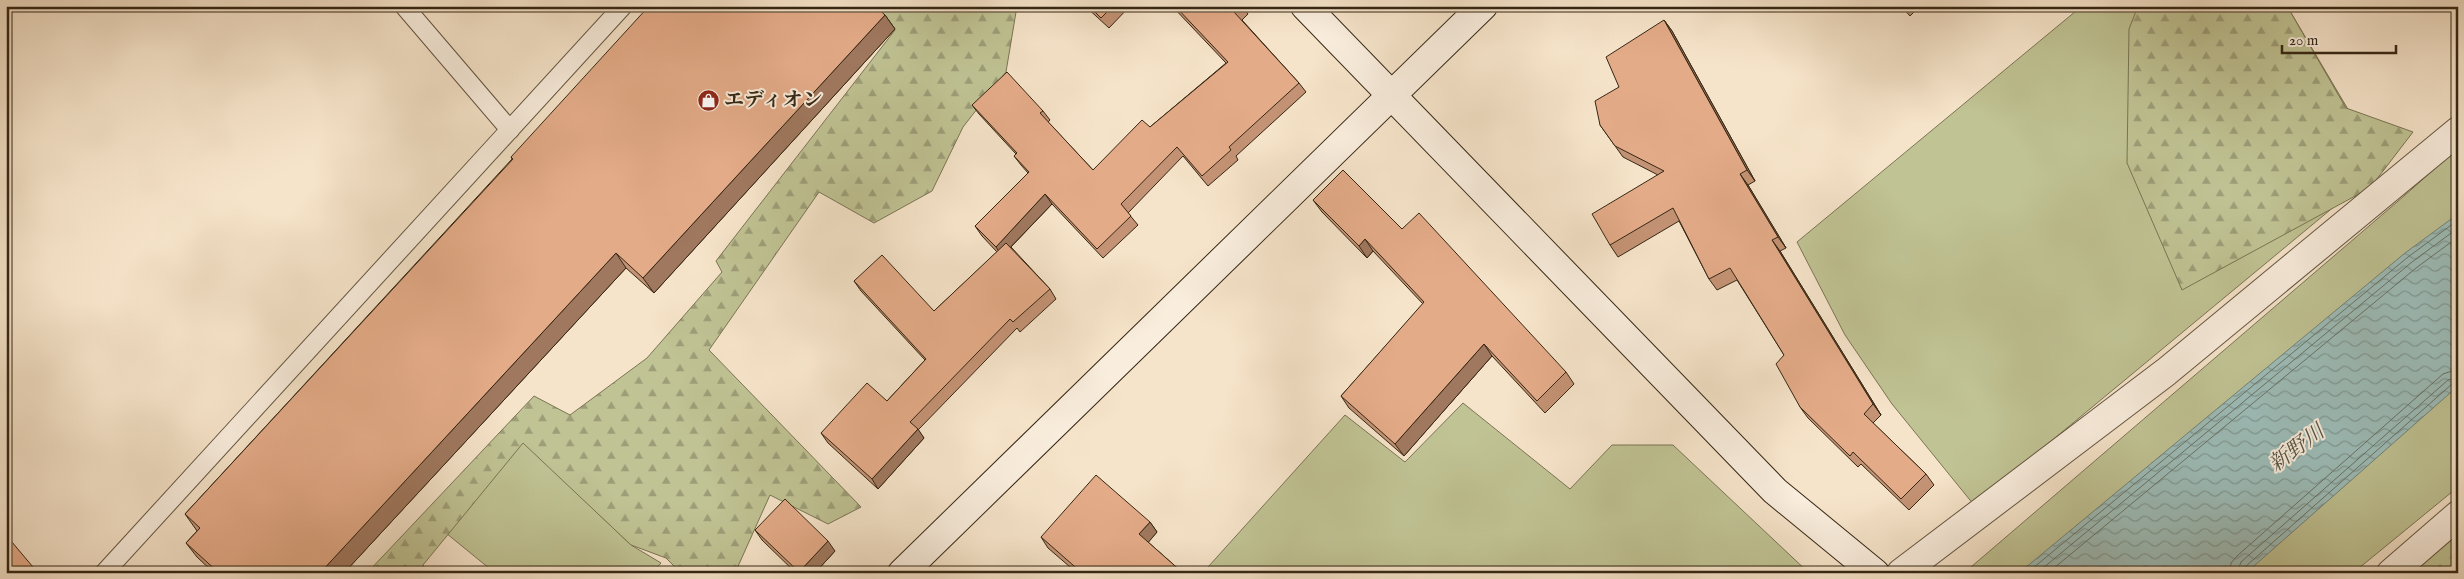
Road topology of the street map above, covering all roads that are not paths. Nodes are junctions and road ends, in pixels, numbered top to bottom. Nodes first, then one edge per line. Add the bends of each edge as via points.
1 (404, 6) edge
2 (623, 6) edge
3 (1305, 6) edge
4 (1483, 6) edge
5 (1391, 94) junction
6 (510, 130) junction
7 (2458, 131) edge
8 (2458, 515) edge
9 (104, 573) edge
10 (902, 573) edge
11 (1875, 573) edge
12 (1901, 573) edge
13 (2391, 573) edge

1 - 6 lane
2 - 6 lane
3 - 5 street
4 - 5 street
5 - 10 street
5 - 11 street via 1775,491
6 - 9 lane
7 - 12 street via 2166,372
8 - 13 street

